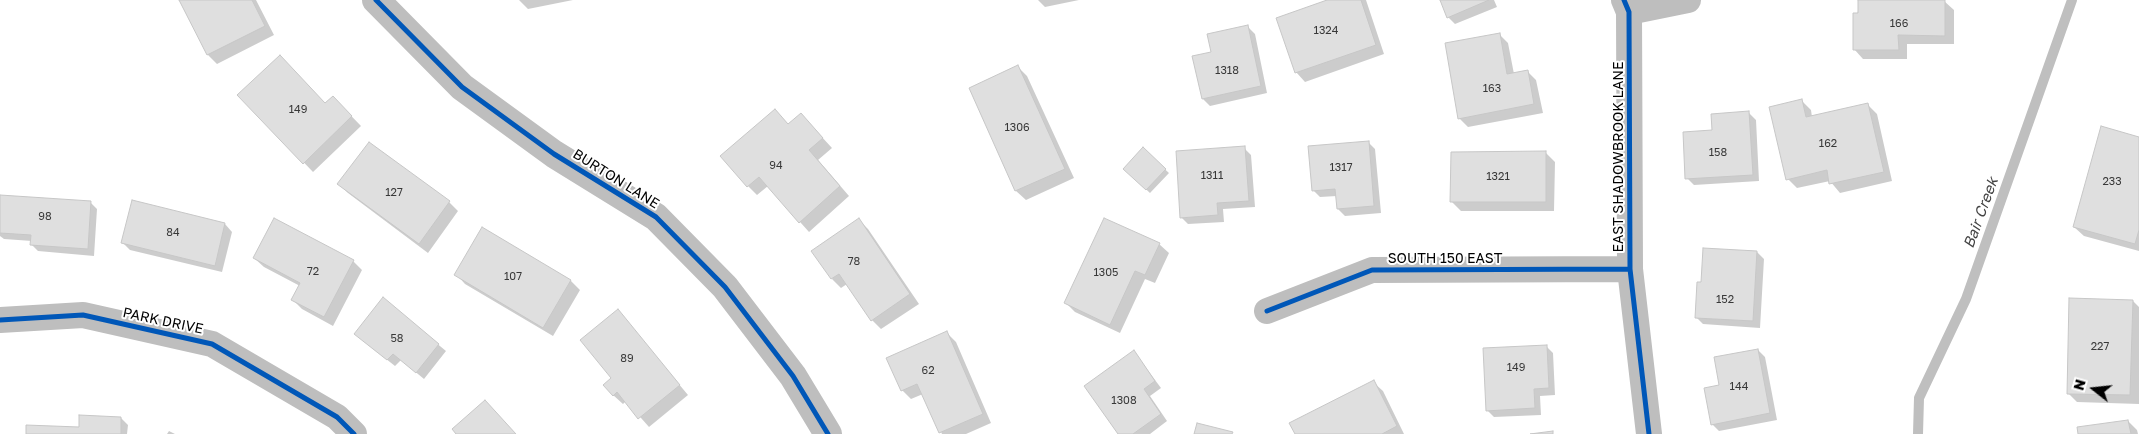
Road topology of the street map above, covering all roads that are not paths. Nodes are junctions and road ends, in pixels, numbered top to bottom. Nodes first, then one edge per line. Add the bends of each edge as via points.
1 (376, 0) edge
2 (1688, 0) edge
3 (1627, 6) edge
4 (1630, 269) junction
5 (1267, 310) dead end
6 (0, 320) edge
7 (354, 434) edge
8 (828, 434) edge
9 (1649, 434) edge

1 - 8 street, BURTON LANE via 462,87 554,154 656,217 725,287 793,376
2 - 3 street
3 - 4 street, EAST SHADOWBROOK LANE
4 - 5 street, SOUTH 150 EAST via 1372,270
4 - 9 street, EAST SHADOWBROOK LANE
6 - 7 street, PARK DRIVE via 83,315 212,344 337,416

